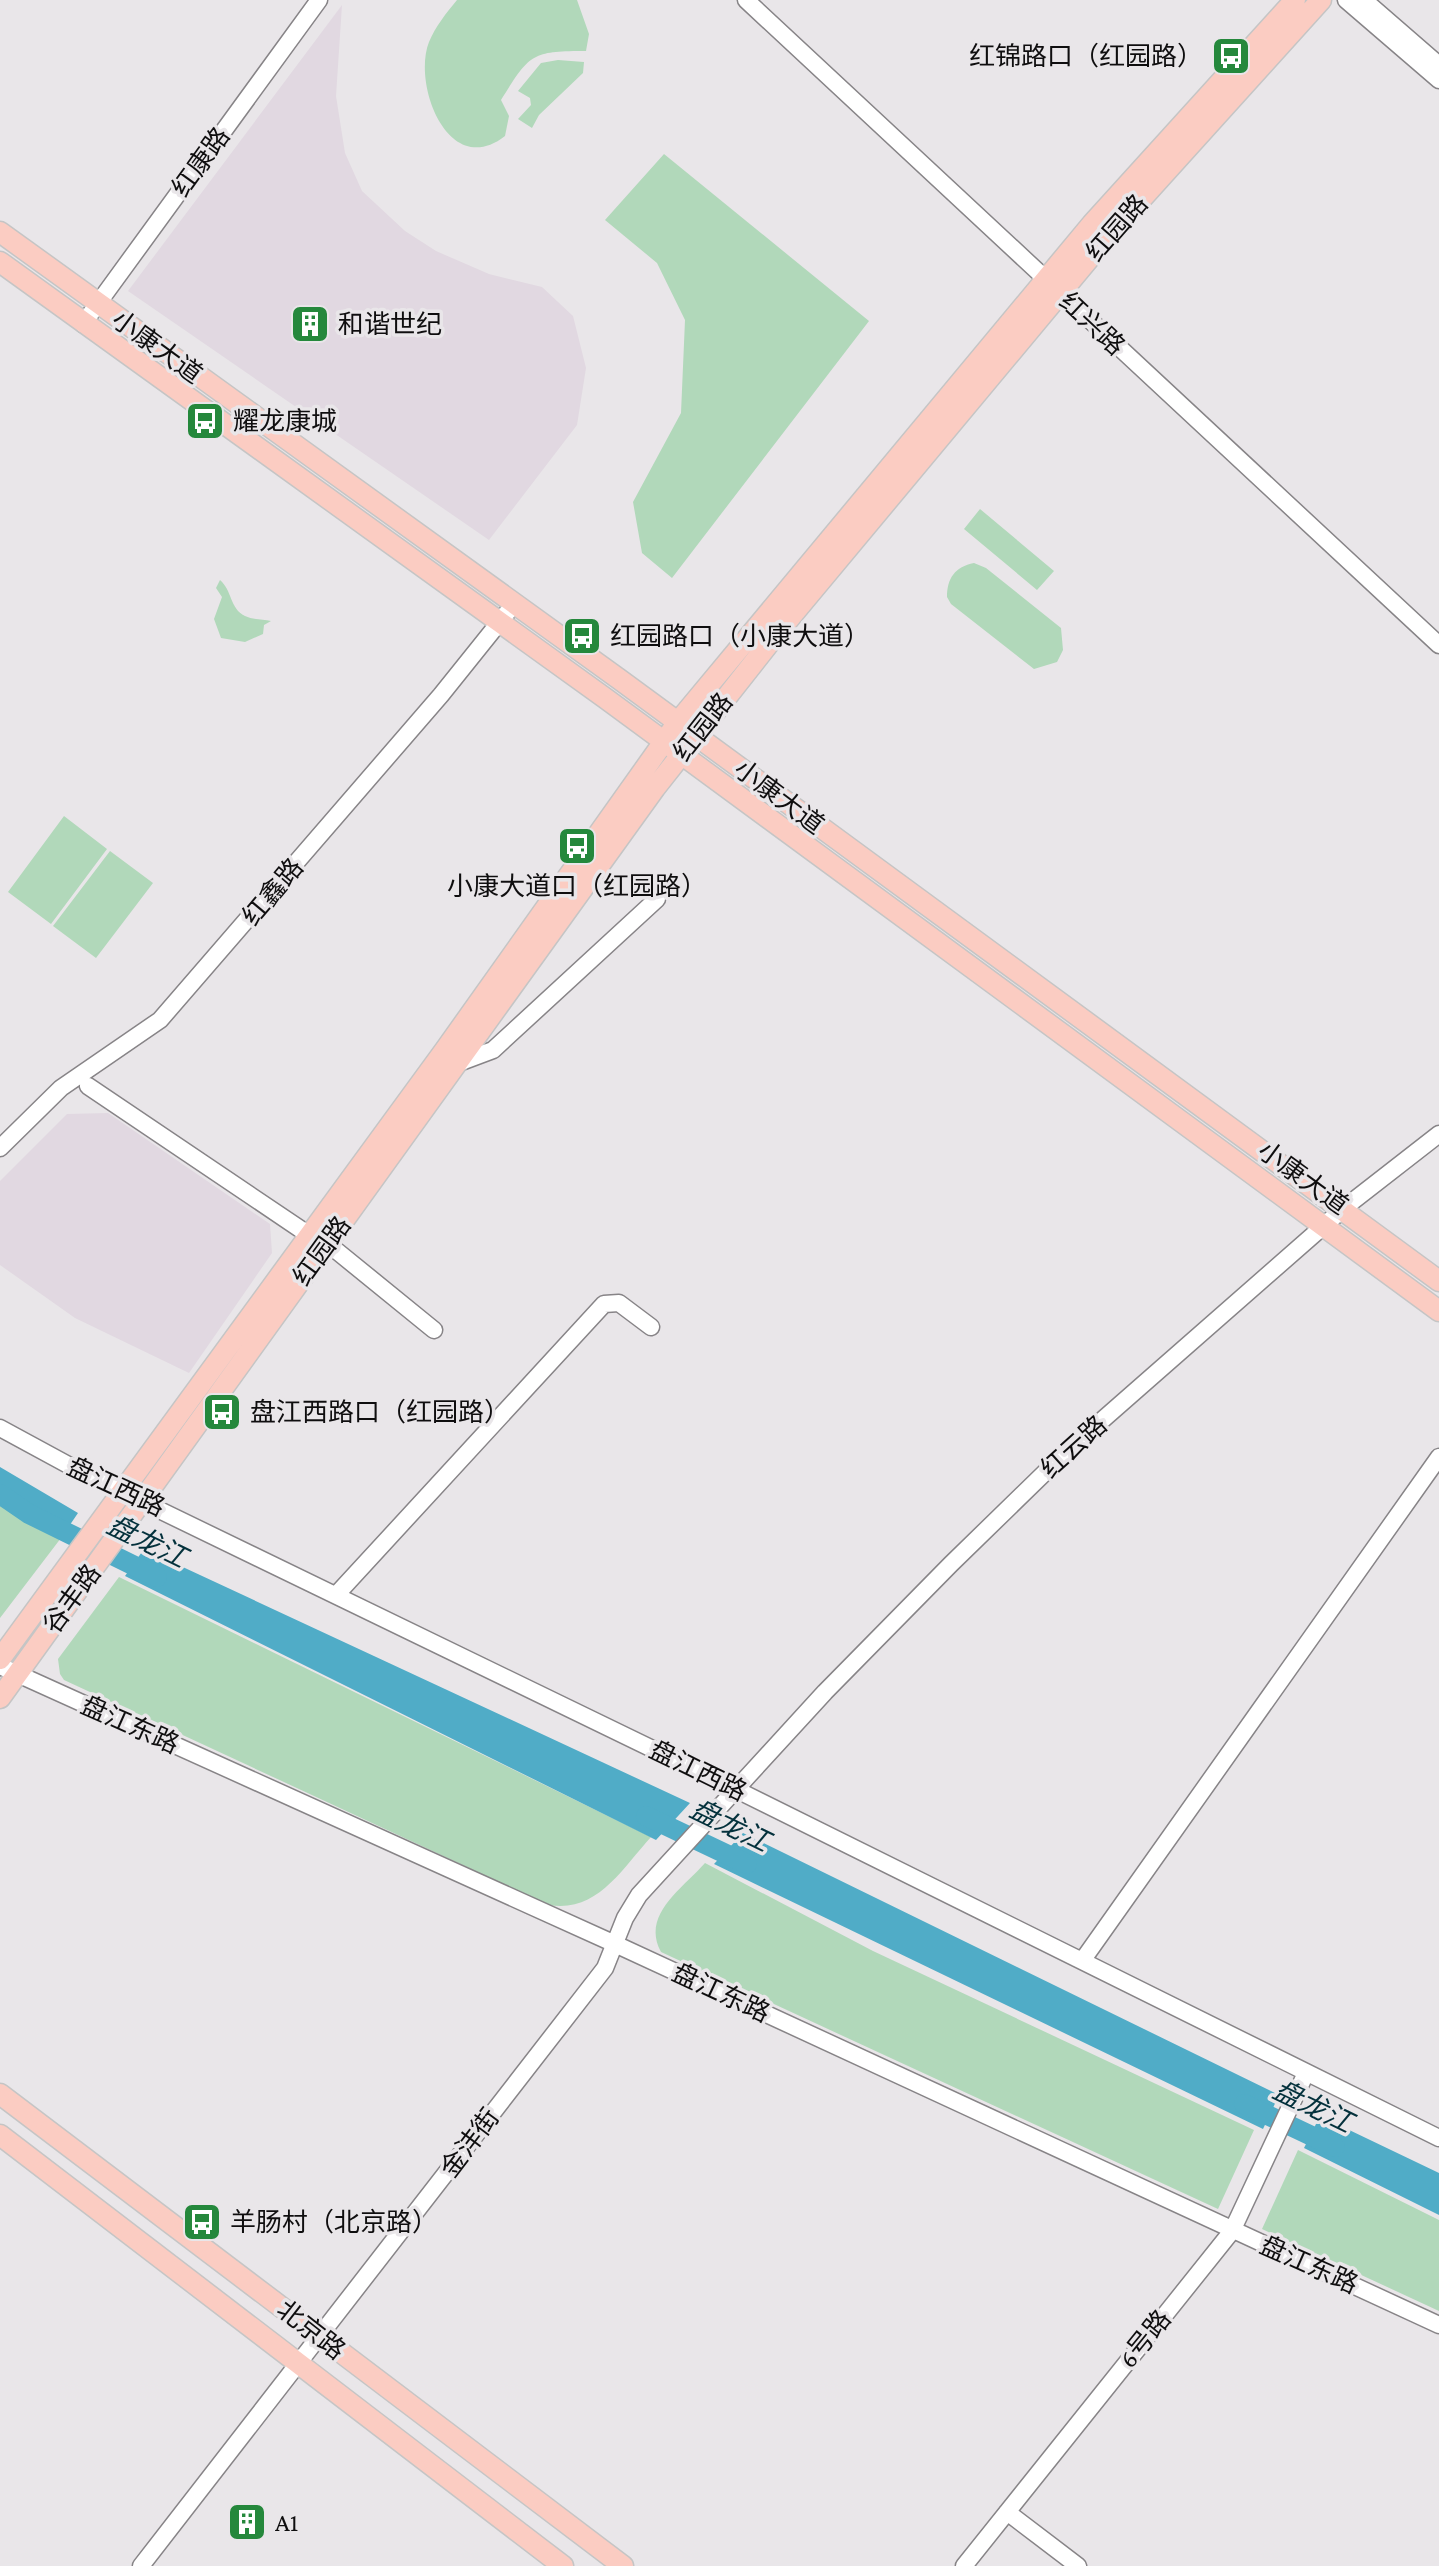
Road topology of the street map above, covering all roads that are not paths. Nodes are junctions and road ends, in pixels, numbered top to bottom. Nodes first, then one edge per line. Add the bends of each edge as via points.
1 (319, 0) edge
2 (746, 0) edge
3 (1295, 0) edge
4 (1321, 0) edge
5 (1346, 0) edge
6 (1364, 0) edge
7 (1439, 65) edge
8 (1439, 80) edge
9 (0, 232) edge
10 (0, 262) edge
11 (1053, 288) junction
12 (97, 304) junction
13 (83, 324) junction
14 (514, 604) junction
15 (500, 624) junction
16 (1439, 645) edge
17 (678, 722) junction
18 (696, 735) junction
19 (664, 742) junction
20 (682, 755) junction
21 (657, 899) dead end
22 (461, 1062) junction
23 (88, 1086) dead end
24 (1439, 1134) edge
25 (0, 1148) edge
26 (1344, 1208) junction
27 (1325, 1226) junction
28 (318, 1239) junction
29 (1439, 1281) edge
30 (1439, 1311) edge
31 (651, 1327) dead end
32 (434, 1330) dead end
33 (0, 1428) edge
34 (1439, 1457) edge
35 (133, 1494) junction
36 (337, 1594) junction
37 (0, 1659) edge
38 (8, 1670) edge
39 (0, 1698) edge
40 (735, 1789) junction
41 (639, 1895) joint
42 (615, 1944) junction
43 (1082, 1961) junction
44 (1306, 2073) junction
45 (0, 2094) edge
46 (0, 2135) edge
47 (1439, 2138) edge
48 (1232, 2231) junction
49 (1439, 2325) edge
50 (321, 2338) junction
51 (299, 2363) junction
52 (1007, 2512) junction
53 (141, 2566) edge
54 (563, 2566) edge
55 (623, 2566) edge
56 (964, 2566) edge
57 (1078, 2566) edge

1 - 12 street, 红康路
2 - 11 street, 红兴路
3 - 11 main road, 红园路
4 - 11 main road, 红园路 via 1107,237
5 - 8 street
6 - 7 street
9 - 12 main road, 小康大道
10 - 13 main road, 小康大道
11 - 16 street, 红兴路
11 - 17 main road, 红园路
11 - 18 main road, 红园路
12 - 13 street, 红康路
12 - 14 main road, 小康大道
13 - 15 main road, 小康大道
14 - 15 street, 红鑫路
14 - 17 main road, 小康大道
15 - 19 main road, 小康大道
15 - 25 street, 红鑫路 via 160,1020 61,1088
17 - 18 main road, 小康大道
17 - 19 main road, 红园路
18 - 20 main road, 红园路
18 - 26 main road, 小康大道
19 - 20 main road, 小康大道
19 - 28 main road, 红园路
20 - 22 main road, 红园路
20 - 27 main road, 小康大道
21 - 22 street via 493,1050
22 - 28 main road, 红园路
23 - 28 street
24 - 26 street, 红云路
26 - 27 street, 红云路
26 - 29 main road, 小康大道
27 - 30 main road, 小康大道
27 - 40 street, 红云路 via 1067,1451
28 - 32 street
28 - 35 main road, 红园路
31 - 36 street via 619,1303 604,1304
33 - 35 street, 盘江西路
34 - 43 street
35 - 36 street, 盘江西路
35 - 37 main road, 谷丰路 via 104,1517
35 - 38 main road, 谷丰路 via 124,1528
36 - 40 street, 盘江西路
38 - 39 main road, 谷丰路
38 - 42 street, 盘江东路
40 - 41 street, 红云路
40 - 43 street, 盘江西路
41 - 42 street, 金沣街
42 - 48 street, 盘江东路
42 - 50 street, 金沣街 via 605,1968
43 - 44 street, 盘江西路
44 - 47 street, 盘江西路
44 - 48 street, 6号路
45 - 50 main road, 北京路
46 - 51 main road, 北京路
48 - 49 street, 盘江东路
48 - 52 street, 6号路
50 - 51 street, 金沣街
50 - 55 main road, 北京路
51 - 53 street, 金沣街
51 - 54 main road, 北京路
52 - 56 street, 6号路
52 - 57 street

